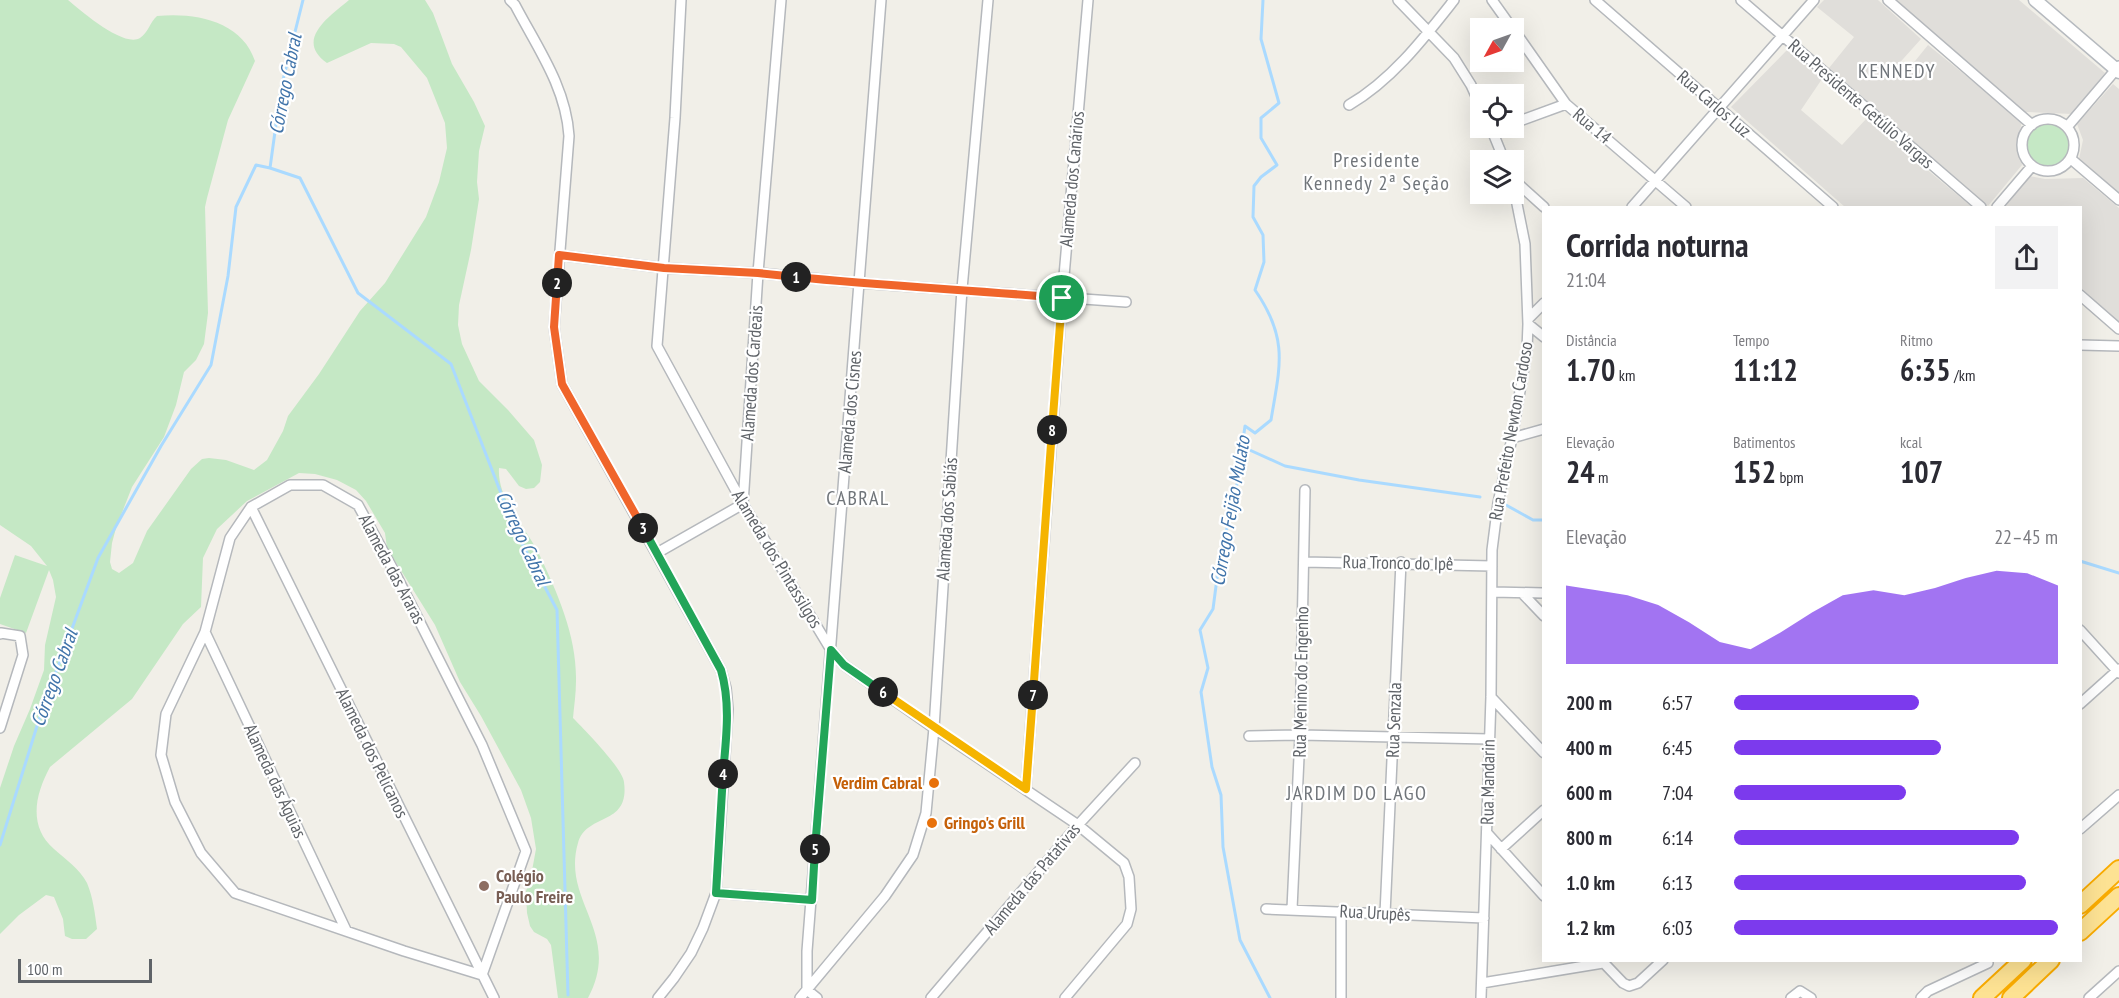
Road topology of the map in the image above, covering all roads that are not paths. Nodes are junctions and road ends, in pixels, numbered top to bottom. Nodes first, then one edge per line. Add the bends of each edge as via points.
1 (681, 0) edge
2 (781, 0) edge
3 (881, 0) edge
4 (988, 0) edge
5 (1088, 0) edge
6 (1398, 0) edge
7 (1454, 0) edge
8 (1492, 0) edge
9 (1595, 0) edge
10 (1742, 0) edge
11 (1814, 0) edge
12 (1888, 0) edge
13 (2035, 0) edge
14 (513, 2) edge
15 (1505, 18) edge
16 (1430, 31) junction
17 (1783, 36) junction
18 (1524, 45) edge
19 (2118, 69) edge
20 (1470, 84) edge
21 (1566, 104) junction
22 (1349, 105) dead end
23 (1719, 109) junction
24 (1524, 119) edge
25 (2032, 125) junction
26 (2067, 127) junction
27 (2071, 159) junction
28 (2032, 166) junction
29 (1656, 181) junction
30 (1524, 189) edge
31 (2119, 200) edge
32 (1517, 204) edge
33 (1543, 206) edge
34 (1633, 206) edge
35 (1685, 206) edge
36 (1832, 206) edge
37 (1980, 206) edge
38 (1998, 206) edge
39 (559, 255) junction
40 (664, 268) junction
41 (758, 273) junction
42 (860, 284) junction
43 (962, 289) junction
44 (2082, 297) edge
45 (1062, 298) junction
46 (1126, 302) dead end
47 (1542, 305) edge
48 (1528, 322) junction
49 (2119, 329) edge
50 (1542, 335) edge
51 (2082, 345) edge
52 (2119, 346) edge
53 (1542, 430) edge
54 (1512, 438) junction
55 (1305, 490) dead end
56 (744, 504) junction
57 (251, 507) junction
58 (657, 553) junction
59 (1304, 562) junction
60 (1401, 562) junction
61 (1492, 566) junction
62 (1493, 592) junction
63 (1522, 593) junction
64 (1542, 593) edge
65 (1542, 614) edge
66 (205, 632) junction
67 (2082, 632) edge
68 (0, 634) edge
69 (831, 650) junction
70 (2118, 671) edge
71 (1491, 697) junction
72 (2082, 702) edge
73 (0, 728) edge
74 (934, 728) junction
75 (1300, 735) junction
76 (1249, 736) dead end
77 (1394, 738) junction
78 (1489, 739) junction
79 (1542, 751) edge
80 (1135, 763) dead end
81 (1026, 789) junction
82 (2119, 795) edge
83 (1542, 812) edge
84 (1078, 825) junction
85 (2082, 827) edge
86 (1487, 833) junction
87 (1501, 849) junction
88 (2119, 869) edge
89 (716, 893) junction
90 (1542, 894) edge
91 (2119, 896) edge
92 (812, 900) junction
93 (2082, 903) edge
94 (1266, 909) dead end
95 (1292, 909) junction
96 (1341, 911) junction
97 (1385, 914) junction
98 (1484, 918) junction
99 (345, 930) junction
100 (2082, 930) edge
101 (1602, 962) edge
102 (1661, 962) edge
103 (1987, 962) edge
104 (2021, 962) edge
105 (2049, 962) edge
106 (2119, 971) edge
107 (482, 975) junction
108 (2002, 980) junction
109 (1482, 983) junction
110 (807, 990) junction
111 (494, 998) edge
112 (658, 998) edge
113 (800, 998) edge
114 (817, 998) edge
115 (931, 998) edge
116 (1065, 998) edge
117 (1341, 998) edge
118 (1481, 998) edge
119 (1791, 998) edge
120 (1811, 998) edge
121 (1921, 998) edge
122 (1982, 998) edge
123 (2011, 998) edge
124 (2089, 998) edge

1 - 40 street, Alameda dos Pintassilgos
2 - 41 street, Alameda dos Cardeais
3 - 42 street, Alameda dos Cisnes
4 - 43 street, Alameda dos Sabiás
5 - 45 street, Alameda dos Canários
6 - 16 street
7 - 16 street
8 - 15 street, Rua 14
9 - 23 street, Rua Carlos Luz
10 - 17 street, Rua Presidente Getúlio Vargas
11 - 17 street
12 - 25 street
13 - 19 main road
14 - 39 street via 557,84 568,118
16 - 20 street
16 - 22 street via 1379,85
17 - 23 street
17 - 37 street, Rua Presidente Getúlio Vargas
18 - 21 street, Rua 14
19 - 26 street
21 - 24 street
21 - 29 street, Rua 14
23 - 29 street
23 - 36 street, Rua Carlos Luz
25 - 26 street via 2053,120
25 - 28 street via 2022,146
26 - 27 street via 2074,142
27 - 28 street via 2058,170
27 - 31 street
28 - 38 street
29 - 34 street
29 - 35 street, Rua 14
30 - 33 street
32 - 48 street, Rua Prefeito Newton Cardoso via 1525,244
39 - 40 street
39 - 58 street via 554,327 562,384
40 - 41 street
40 - 56 street, Alameda dos Pintassilgos via 657,346
41 - 42 street
41 - 56 street, Alameda dos Cardeais
42 - 43 street
42 - 69 street, Alameda dos Cisnes
43 - 45 street
43 - 74 street, Alameda dos Sabiás
44 - 49 street
45 - 46 street
45 - 81 street, Alameda dos Canários
47 - 48 street
48 - 50 street
48 - 54 street, Rua Prefeito Newton Cardoso
51 - 52 street
53 - 54 street
54 - 61 street, Rua Prefeito Newton Cardoso via 1498,503
55 - 59 street, Rua Menino do Engenho
56 - 58 street
56 - 69 street, Alameda dos Pintassilgos
57 - 66 street, Alameda das Araras via 230,538
57 - 107 street, Alameda dos Pelicanos
57 - 107 street, Alameda das Araras via 290,485 323,485 358,505 482,745 526,851
58 - 89 street via 721,670 726,688 728,709
59 - 60 street, Rua Tronco do Ipê
59 - 75 street, Rua Menino do Engenho
60 - 61 street, Rua Tronco do Ipê
60 - 77 street, Rua Senzala
61 - 62 street, Rua Mandarin
62 - 63 street
62 - 71 street, Rua Mandarin
63 - 64 street
63 - 65 street
66 - 99 street, Alameda das Águias
66 - 99 street, Alameda das Araras via 166,714 162,755 175,802 201,853 234,893
67 - 70 street
68 - 73 street via 20,636 23,655
69 - 74 street, Alameda dos Pintassilgos via 844,665
69 - 92 street, Alameda dos Cisnes
70 - 72 street
71 - 78 street, Rua Mandarin
71 - 79 street
74 - 81 street, Alameda dos Pintassilgos
74 - 110 street, Alameda dos Sabiás via 926,813 913,855 885,896
75 - 76 street
75 - 77 street
75 - 95 street, Rua Menino do Engenho
77 - 78 street
77 - 97 street, Rua Senzala
78 - 86 street, Rua Mandarin
80 - 84 street, Alameda das Patativas
81 - 84 street, Alameda dos Pintassilgos
82 - 85 street
83 - 87 street
84 - 115 street, Alameda das Patativas
84 - 116 street, Alameda dos Pintassilgos via 1124,863 1131,909 1127,924
86 - 87 street
86 - 98 street, Rua Mandarin
87 - 90 street
88 - 93 highway
89 - 92 street
89 - 112 street via 691,953
91 - 100 highway
92 - 110 street, Alameda dos Cisnes
94 - 95 street, Rua Urupês
95 - 96 street, Rua Urupês
96 - 97 street, Rua Urupês
96 - 117 street
97 - 98 street, Rua Urupês
98 - 109 street, Rua Mandarin
99 - 107 street, Alameda das Araras
101 - 102 street via 1623,983 1633,986
101 - 109 street
103 - 108 street
103 - 121 street
104 - 108 highway
105 - 123 highway
106 - 124 street
107 - 111 street, Alameda dos Pelicanos
108 - 122 highway
109 - 118 street, Rua Mandarin
110 - 113 street, Alameda dos Sabiás
110 - 114 street
119 - 120 street via 1800,991

